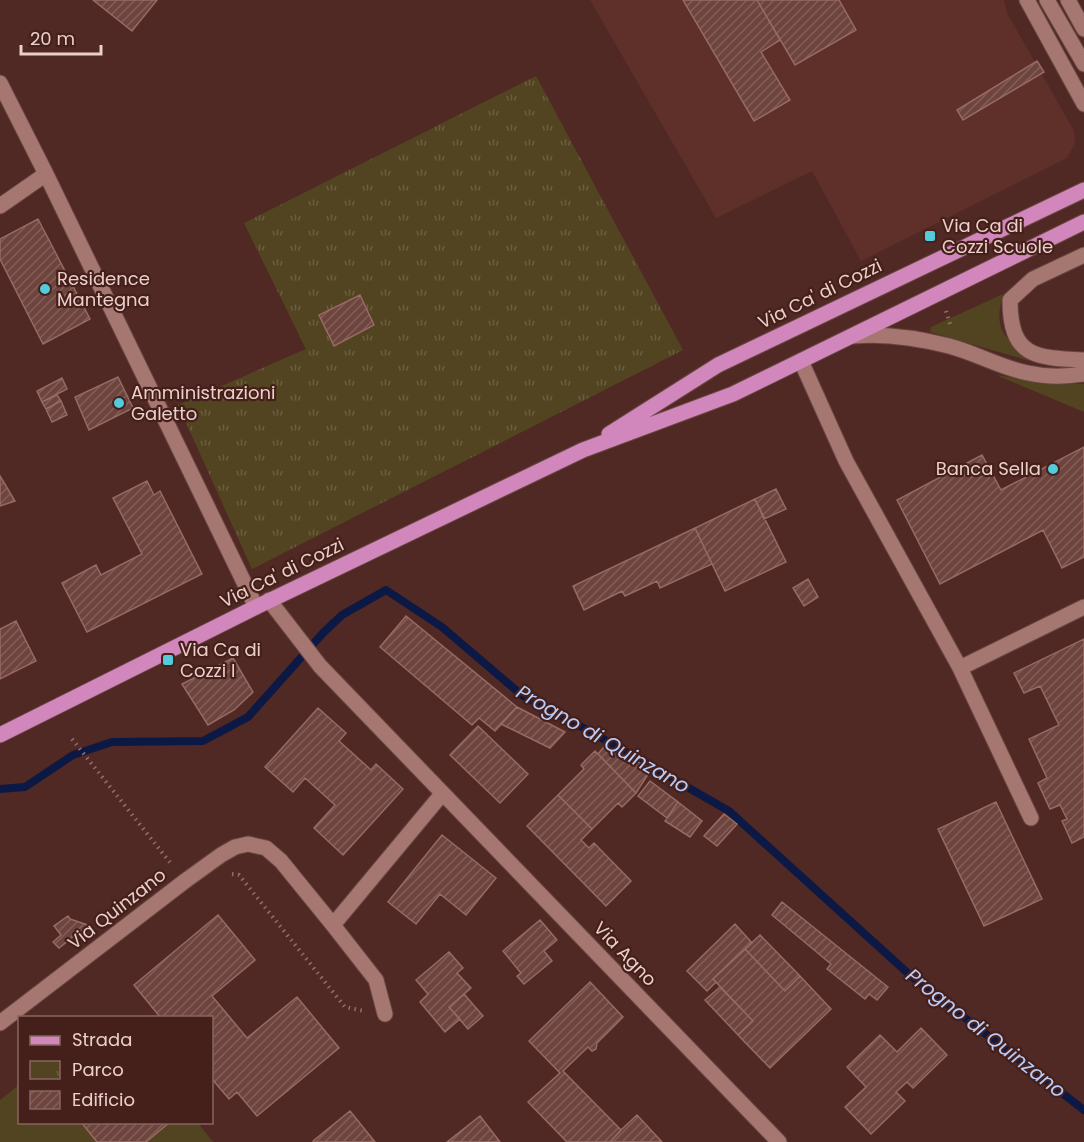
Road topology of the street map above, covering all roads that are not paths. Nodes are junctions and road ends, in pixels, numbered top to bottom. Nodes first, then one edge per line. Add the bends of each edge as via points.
1 (1027, 0) edge
2 (1047, 0) edge
3 (1068, 0) edge
4 (1084, 29) edge
5 (1084, 64) edge
6 (0, 83) edge
7 (1084, 104) edge
8 (46, 174) junction
9 (1084, 190) edge
10 (0, 206) edge
11 (1084, 222) edge
12 (1084, 255) edge
13 (850, 336) junction
14 (1084, 360) edge
15 (801, 361) junction
16 (1084, 374) edge
17 (583, 450) junction
18 (262, 603) junction
19 (1084, 607) edge
20 (960, 668) junction
21 (0, 735) edge
22 (442, 794) junction
23 (1031, 818) dead end
24 (333, 925) junction
25 (384, 1014) road end
26 (0, 1023) edge
27 (779, 1142) edge

1 - 7 street
2 - 5 street
3 - 4 street
6 - 8 street, Via Agno
8 - 10 street
8 - 18 street, Via Agno
9 - 17 main road, Via Ca' di Cozzi via 718,365
11 - 13 main road, Via Ca' di Cozzi
12 - 14 street via 1034,279 1010,300 1010,318 1024,350 1058,359
13 - 15 main road, Via Ca' di Cozzi
13 - 16 street, Via Ca' di Cozzi via 873,334 950,346 1028,373
15 - 17 main road, Via Ca' di Cozzi via 734,394
15 - 20 street via 846,461
17 - 18 main road, Via Ca' di Cozzi
18 - 21 main road, Via Ca' di Cozzi
18 - 22 street, Via Agno via 289,627 320,666
19 - 20 street
20 - 23 street
22 - 24 street
22 - 27 street, Via Agno
24 - 25 street via 376,980
24 - 26 street, Via Quinzano via 281,861 266,848 248,844 221,855

